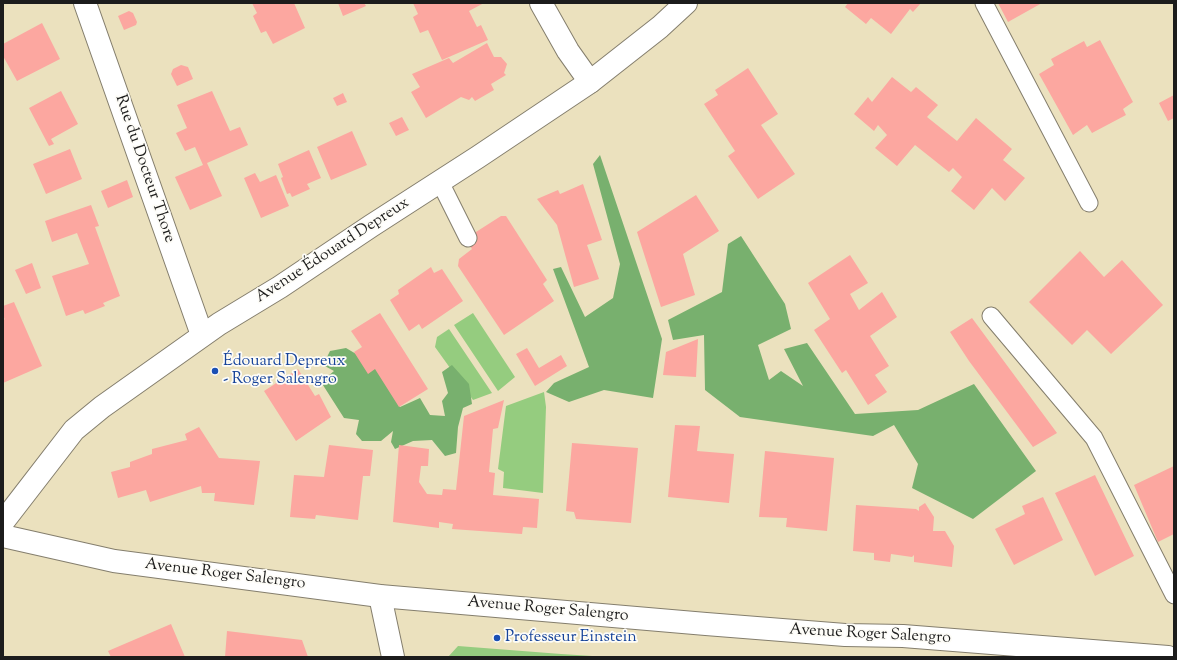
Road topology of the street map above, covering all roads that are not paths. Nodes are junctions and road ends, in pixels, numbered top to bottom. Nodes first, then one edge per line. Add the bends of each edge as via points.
1 (85, 3) edge
2 (541, 3) edge
3 (686, 3) edge
4 (984, 3) edge
5 (590, 82) junction
6 (440, 182) junction
7 (1089, 203) dead end
8 (468, 238) dead end
9 (992, 316) dead end
10 (202, 335) junction
11 (3, 522) edge
12 (3, 536) edge
13 (1174, 595) edge
14 (380, 596) junction
15 (393, 657) edge
16 (1168, 657) edge

1 - 10 street, Rue du Docteur Thore
2 - 5 street via 568,51
3 - 5 street, Avenue Édouard Depreux via 660,27
4 - 7 lane
5 - 6 street, Avenue Édouard Depreux
6 - 8 lane
6 - 10 street, Avenue Édouard Depreux
9 - 13 lane via 1094,438
10 - 11 street, Avenue Édouard Depreux via 74,430
12 - 14 street, Avenue Roger Salengro via 114,561
14 - 15 street
14 - 16 street, Avenue Roger Salengro via 845,635 903,636

